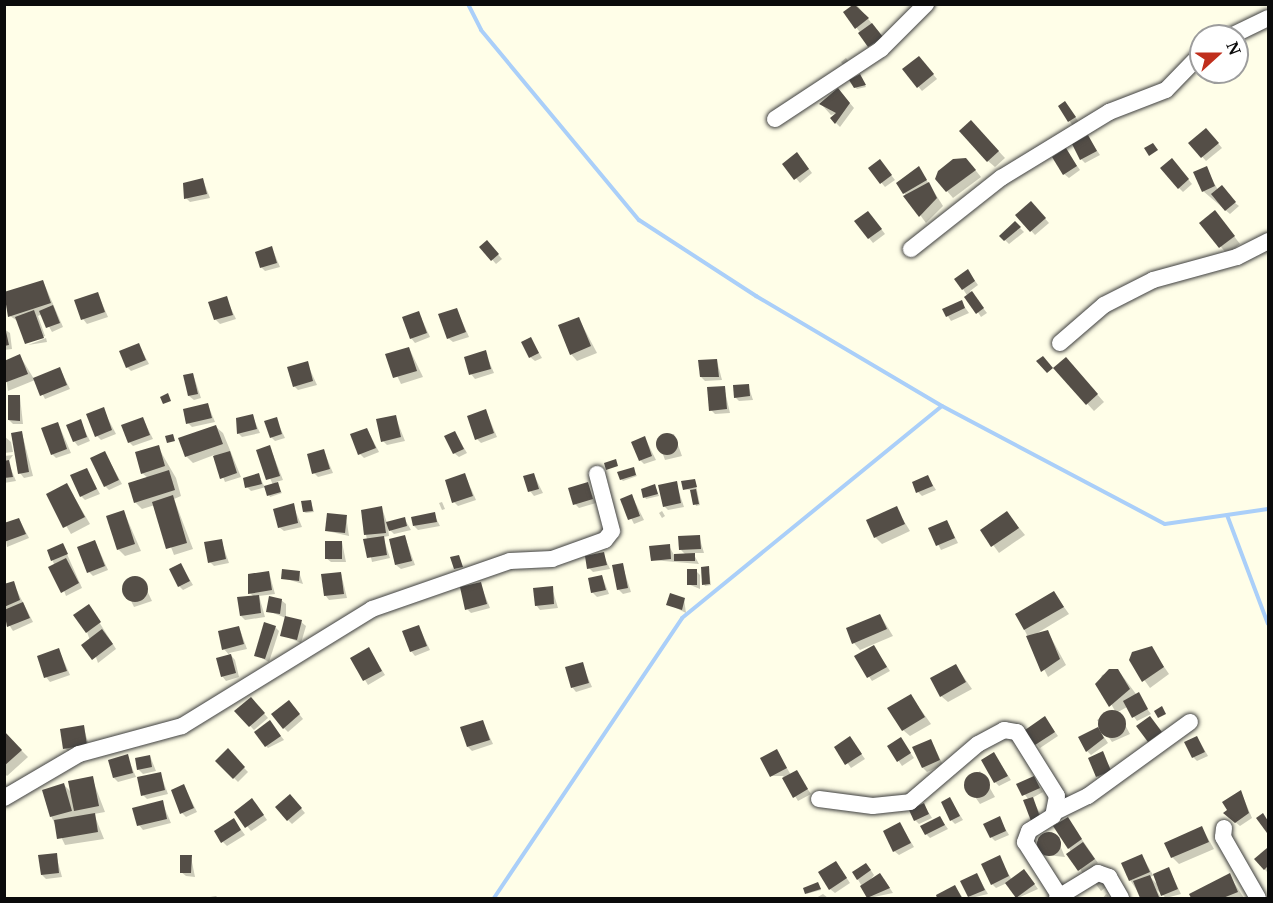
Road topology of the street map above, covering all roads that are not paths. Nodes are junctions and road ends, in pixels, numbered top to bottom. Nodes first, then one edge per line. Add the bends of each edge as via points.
1 (926, 4) edge
2 (1269, 18) edge
3 (1249, 27) edge
4 (1189, 66) edge
5 (775, 119) dead end
6 (1269, 241) edge
7 (910, 249) dead end
8 (1060, 343) dead end
9 (597, 474) dead end
10 (1190, 722) dead end
11 (4, 798) edge
12 (819, 799) dead end
13 (1057, 811) junction
14 (1224, 828) dead end
15 (1058, 898) edge
16 (1121, 898) edge
17 (1258, 898) edge

1 - 5 street via 881,49
2 - 3 street
4 - 7 street via 1166,90 1109,112 1001,178
6 - 8 street via 1237,257 1153,280 1104,305
9 - 11 street via 612,531 605,540 552,559 510,561 372,609 182,726 79,754
10 - 13 street via 1088,796
12 - 13 street via 873,806 910,802 969,750 1004,730 1017,732 1036,760 1057,796
13 - 15 street via 1029,831 1024,842
14 - 17 street via 1223,837
15 - 16 street via 1098,873 1109,877

